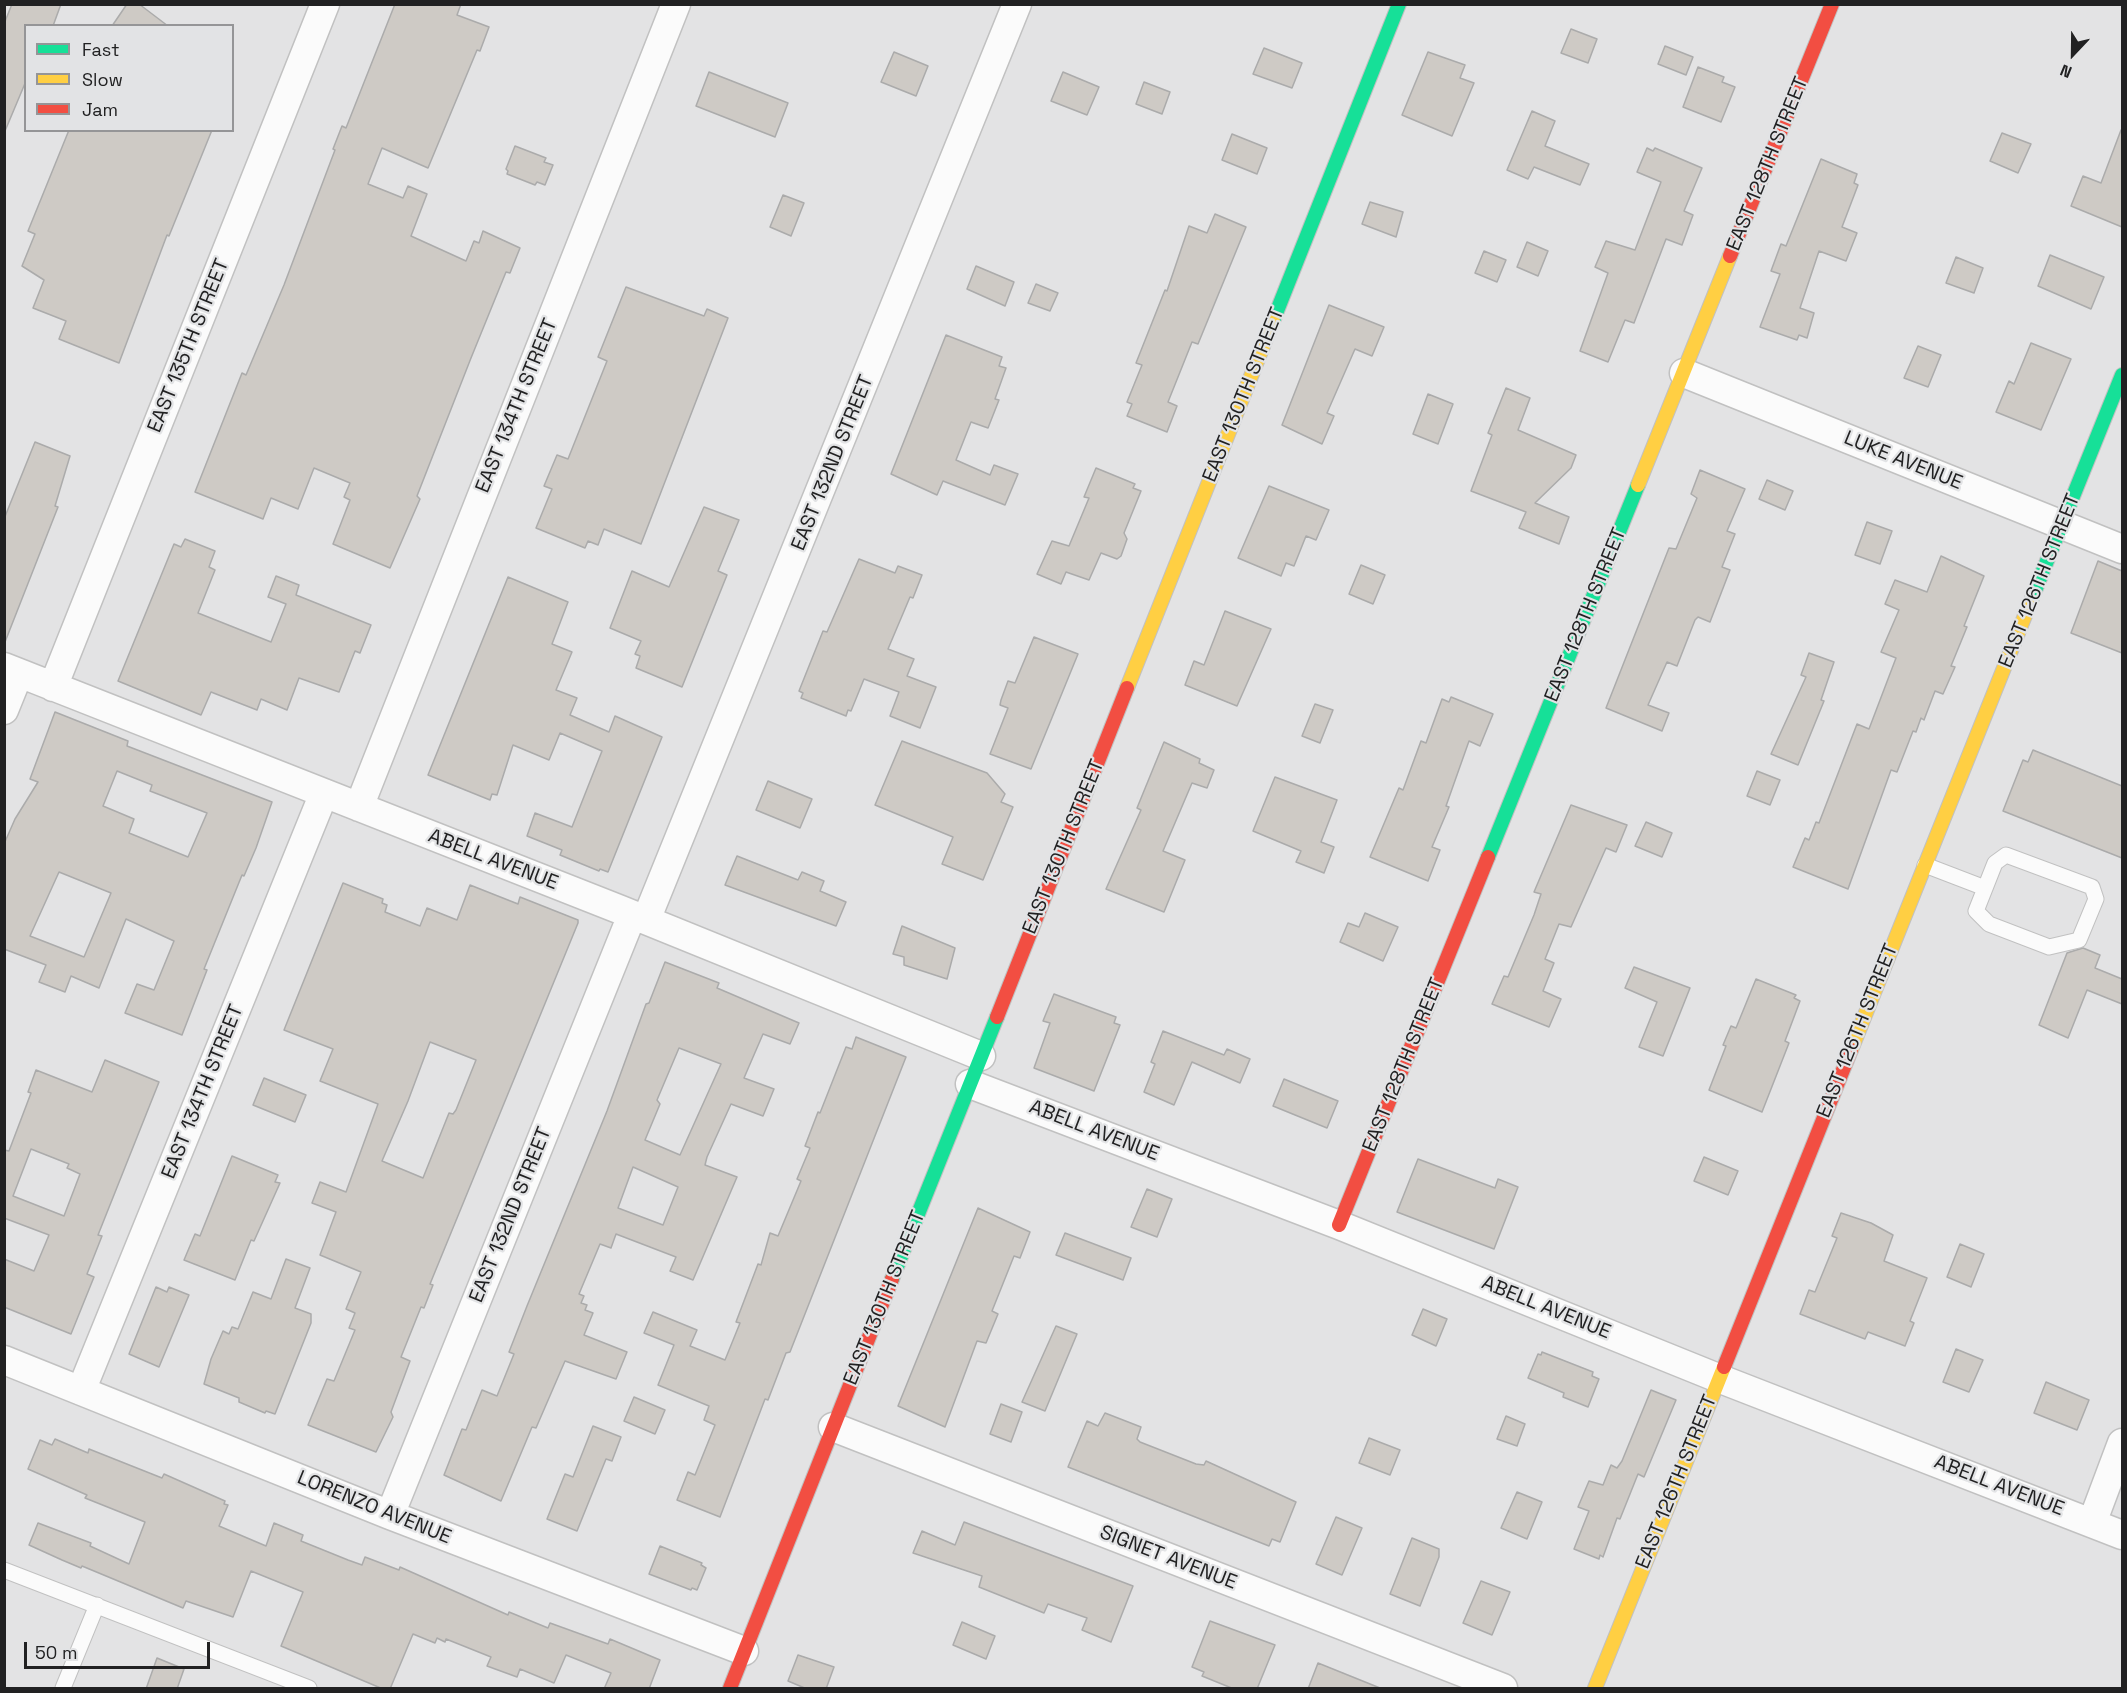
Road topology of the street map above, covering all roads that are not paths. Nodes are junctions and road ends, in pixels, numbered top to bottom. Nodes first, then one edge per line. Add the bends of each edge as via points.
1 (325, 4) edge
2 (676, 4) edge
3 (1017, 4) edge
4 (1399, 4) edge
5 (1832, 4) edge
6 (1683, 373) junction
7 (2122, 375) edge
8 (2063, 526) junction
9 (2122, 549) edge
10 (12, 670) edge
11 (54, 687) junction
12 (4, 710) edge
13 (324, 793) junction
14 (359, 807) junction
15 (1925, 865) junction
16 (1985, 888) junction
17 (639, 917) junction
18 (981, 1056) junction
19 (970, 1084) junction
20 (1339, 1225) junction
21 (4, 1360) edge
22 (1718, 1378) junction
23 (81, 1391) junction
24 (833, 1427) junction
25 (2122, 1443) edge
26 (390, 1515) junction
27 (2091, 1523) junction
28 (2122, 1535) edge
29 (4, 1570) edge
30 (97, 1605) junction
31 (744, 1651) junction
32 (63, 1689) edge
33 (309, 1689) edge
34 (730, 1689) edge
35 (1503, 1689) edge
36 (1595, 1689) edge

1 - 11 street, EAST 135TH STREET
2 - 14 street, EAST 134TH STREET
3 - 17 street, EAST 132ND STREET
4 - 18 street, EAST 130TH STREET
5 - 6 street, EAST 128TH STREET
6 - 8 street, LUKE AVENUE
6 - 20 street, EAST 128TH STREET
7 - 8 street, EAST 126TH STREET
8 - 9 street, LUKE AVENUE
8 - 15 street, EAST 126TH STREET
10 - 11 street, ABELL AVENUE
10 - 12 street
11 - 13 street, ABELL AVENUE
13 - 14 street, ABELL AVENUE
13 - 23 street, EAST 134TH STREET
14 - 17 street, ABELL AVENUE
15 - 16 lane
15 - 22 street, EAST 126TH STREET
16 - 16 lane via 1995,863 2006,855 2091,887 2096,899 2079,940 2049,947 1989,924 1976,911
17 - 18 street, ABELL AVENUE
17 - 26 street, EAST 132ND STREET
18 - 19 street, EAST 130TH STREET
19 - 20 street, ABELL AVENUE
19 - 24 street, EAST 130TH STREET
20 - 22 street, ABELL AVENUE
21 - 23 street, LORENZO AVENUE
22 - 27 street, ABELL AVENUE
22 - 36 street, EAST 126TH STREET
23 - 26 street, LORENZO AVENUE
24 - 31 street, EAST 130TH STREET
24 - 35 street, SIGNET AVENUE
25 - 27 street
26 - 31 street, LORENZO AVENUE
27 - 28 street, ABELL AVENUE
29 - 30 lane
30 - 32 lane
30 - 33 lane
31 - 34 street, EAST 130TH STREET

